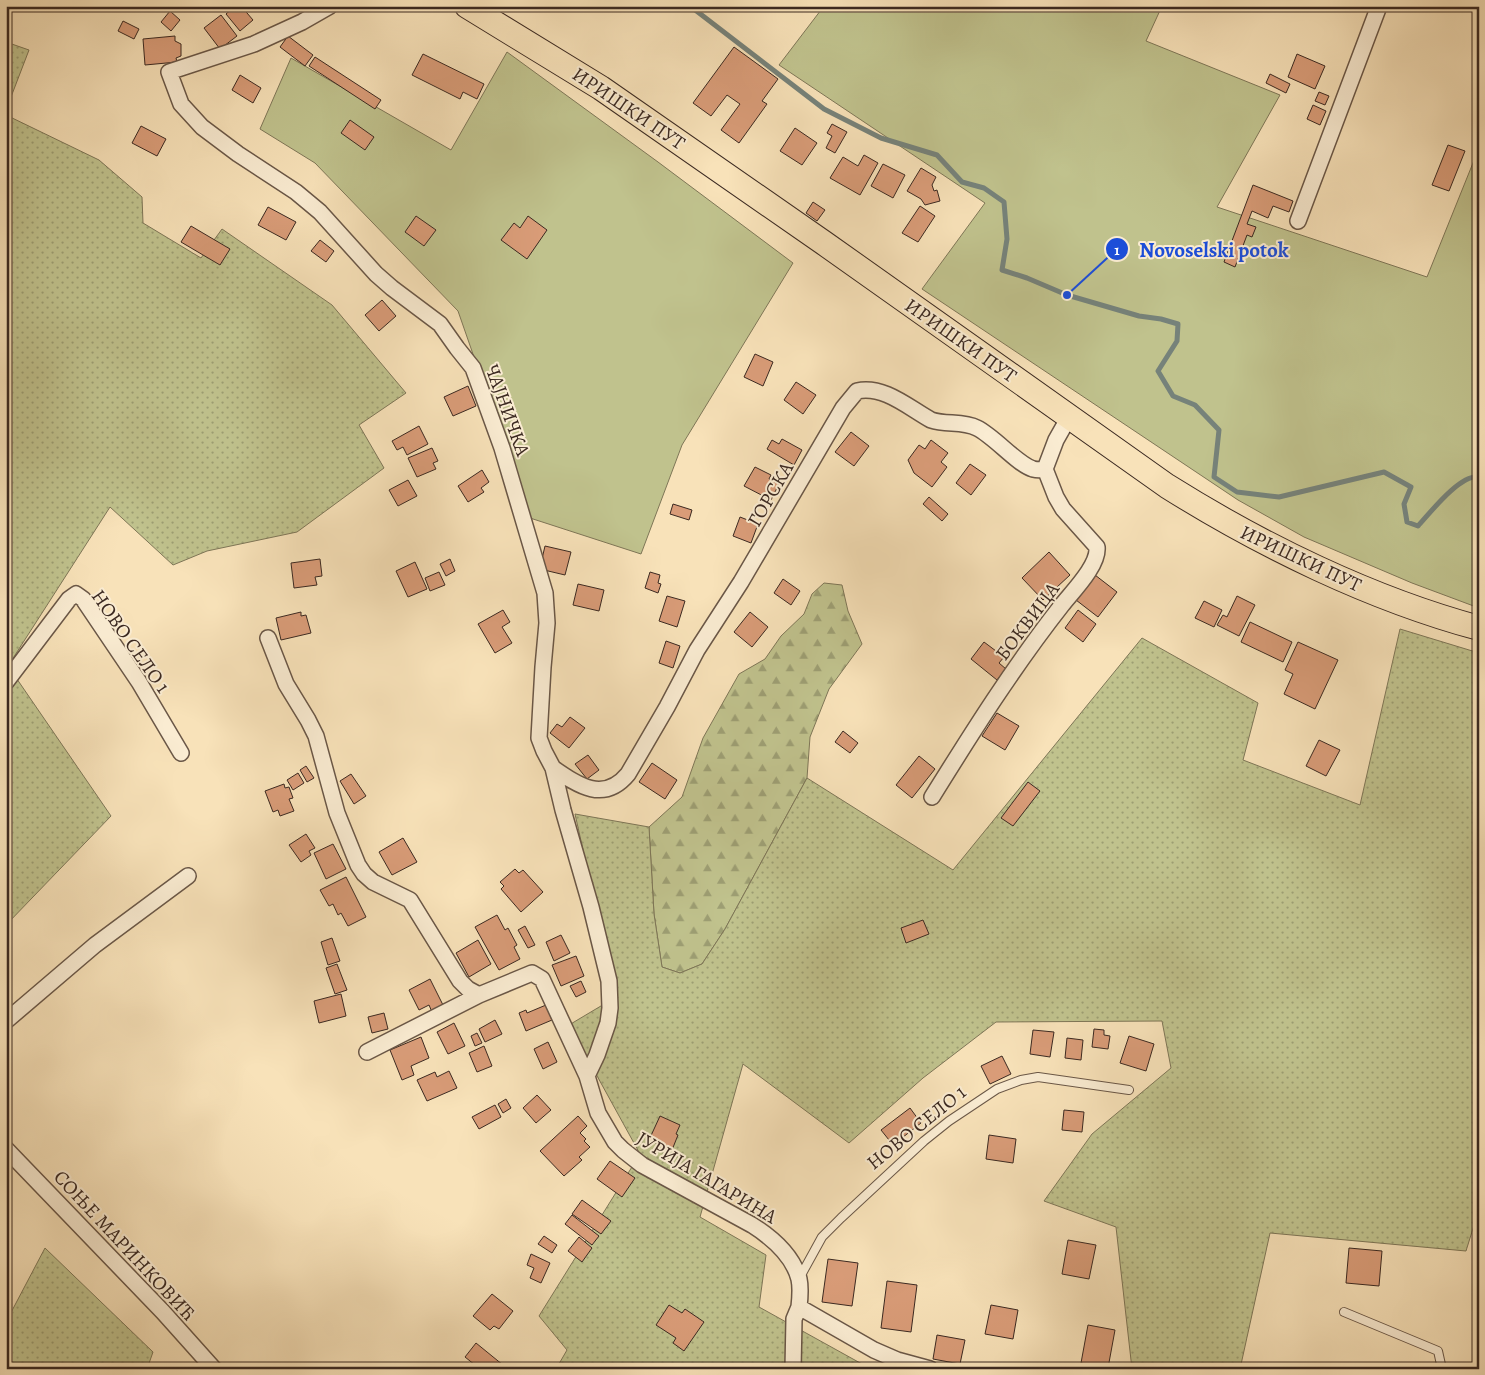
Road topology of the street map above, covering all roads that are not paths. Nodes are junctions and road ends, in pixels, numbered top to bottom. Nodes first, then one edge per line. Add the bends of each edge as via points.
1 (330, 6) edge
2 (467, 6) edge
3 (1379, 6) edge
4 (1298, 221) dead end
5 (1069, 417) junction
6 (1045, 469) junction
7 (1479, 628) edge
8 (268, 638) dead end
9 (6, 682) edge
10 (181, 753) dead end
11 (553, 768) junction
12 (932, 797) dead end
13 (188, 876) dead end
14 (479, 995) junction
15 (6, 1021) edge
16 (367, 1052) dead end
17 (587, 1076) junction
18 (1129, 1090) dead end
19 (6, 1149) edge
20 (799, 1279) junction
21 (799, 1307) junction
22 (1344, 1312) dead end
23 (214, 1369) edge
24 (793, 1369) edge
25 (930, 1369) edge
26 (1442, 1369) edge

1 - 11 street, ЧАЈНИЧКА via 254,44 169,72 181,104 202,127 320,212 376,274 440,324 473,368 502,448 545,592 547,623 539,738
2 - 5 main road, ИРИШКИ ПУТ via 601,88
3 - 4 street
5 - 6 street
5 - 7 main road, ИРИШКИ ПУТ via 1166,486 1244,532 1332,575
6 - 11 street, ГОРСКА via 1032,469 976,427 931,420 888,395 873,390 857,391 843,408 741,582 696,650 667,707 621,783 599,790 586,788
6 - 12 street, БОКВИЦА via 1063,509 1097,548 1096,559 987,708
8 - 14 street via 286,684 316,736 338,813 358,865 373,882 410,900 460,982
9 - 10 street, НОВО СЕЛО 1 via 76,594 138,682
11 - 17 street via 609,982 608,1023
13 - 15 street via 95,945
14 - 16 street, ЈУРИЈА ГАГАРИНА
14 - 17 street, ЈУРИЈА ГАГАРИНА via 527,974 542,979
17 - 20 street, ЈУРИЈА ГАГАРИНА via 598,1113 623,1150 642,1165 768,1236 783,1251
18 - 20 lane, НОВО СЕЛО 1 via 1038,1077 997,1089 924,1141 822,1237
19 - 23 street, СОЊЕ МАРИНКОВИЋ
20 - 21 street, ЈУРИЈА ГАГАРИНА
21 - 24 street, ЈУРИЈА ГАГАРИНА via 794,1320
21 - 25 street via 874,1350
22 - 26 lane via 1438,1351

